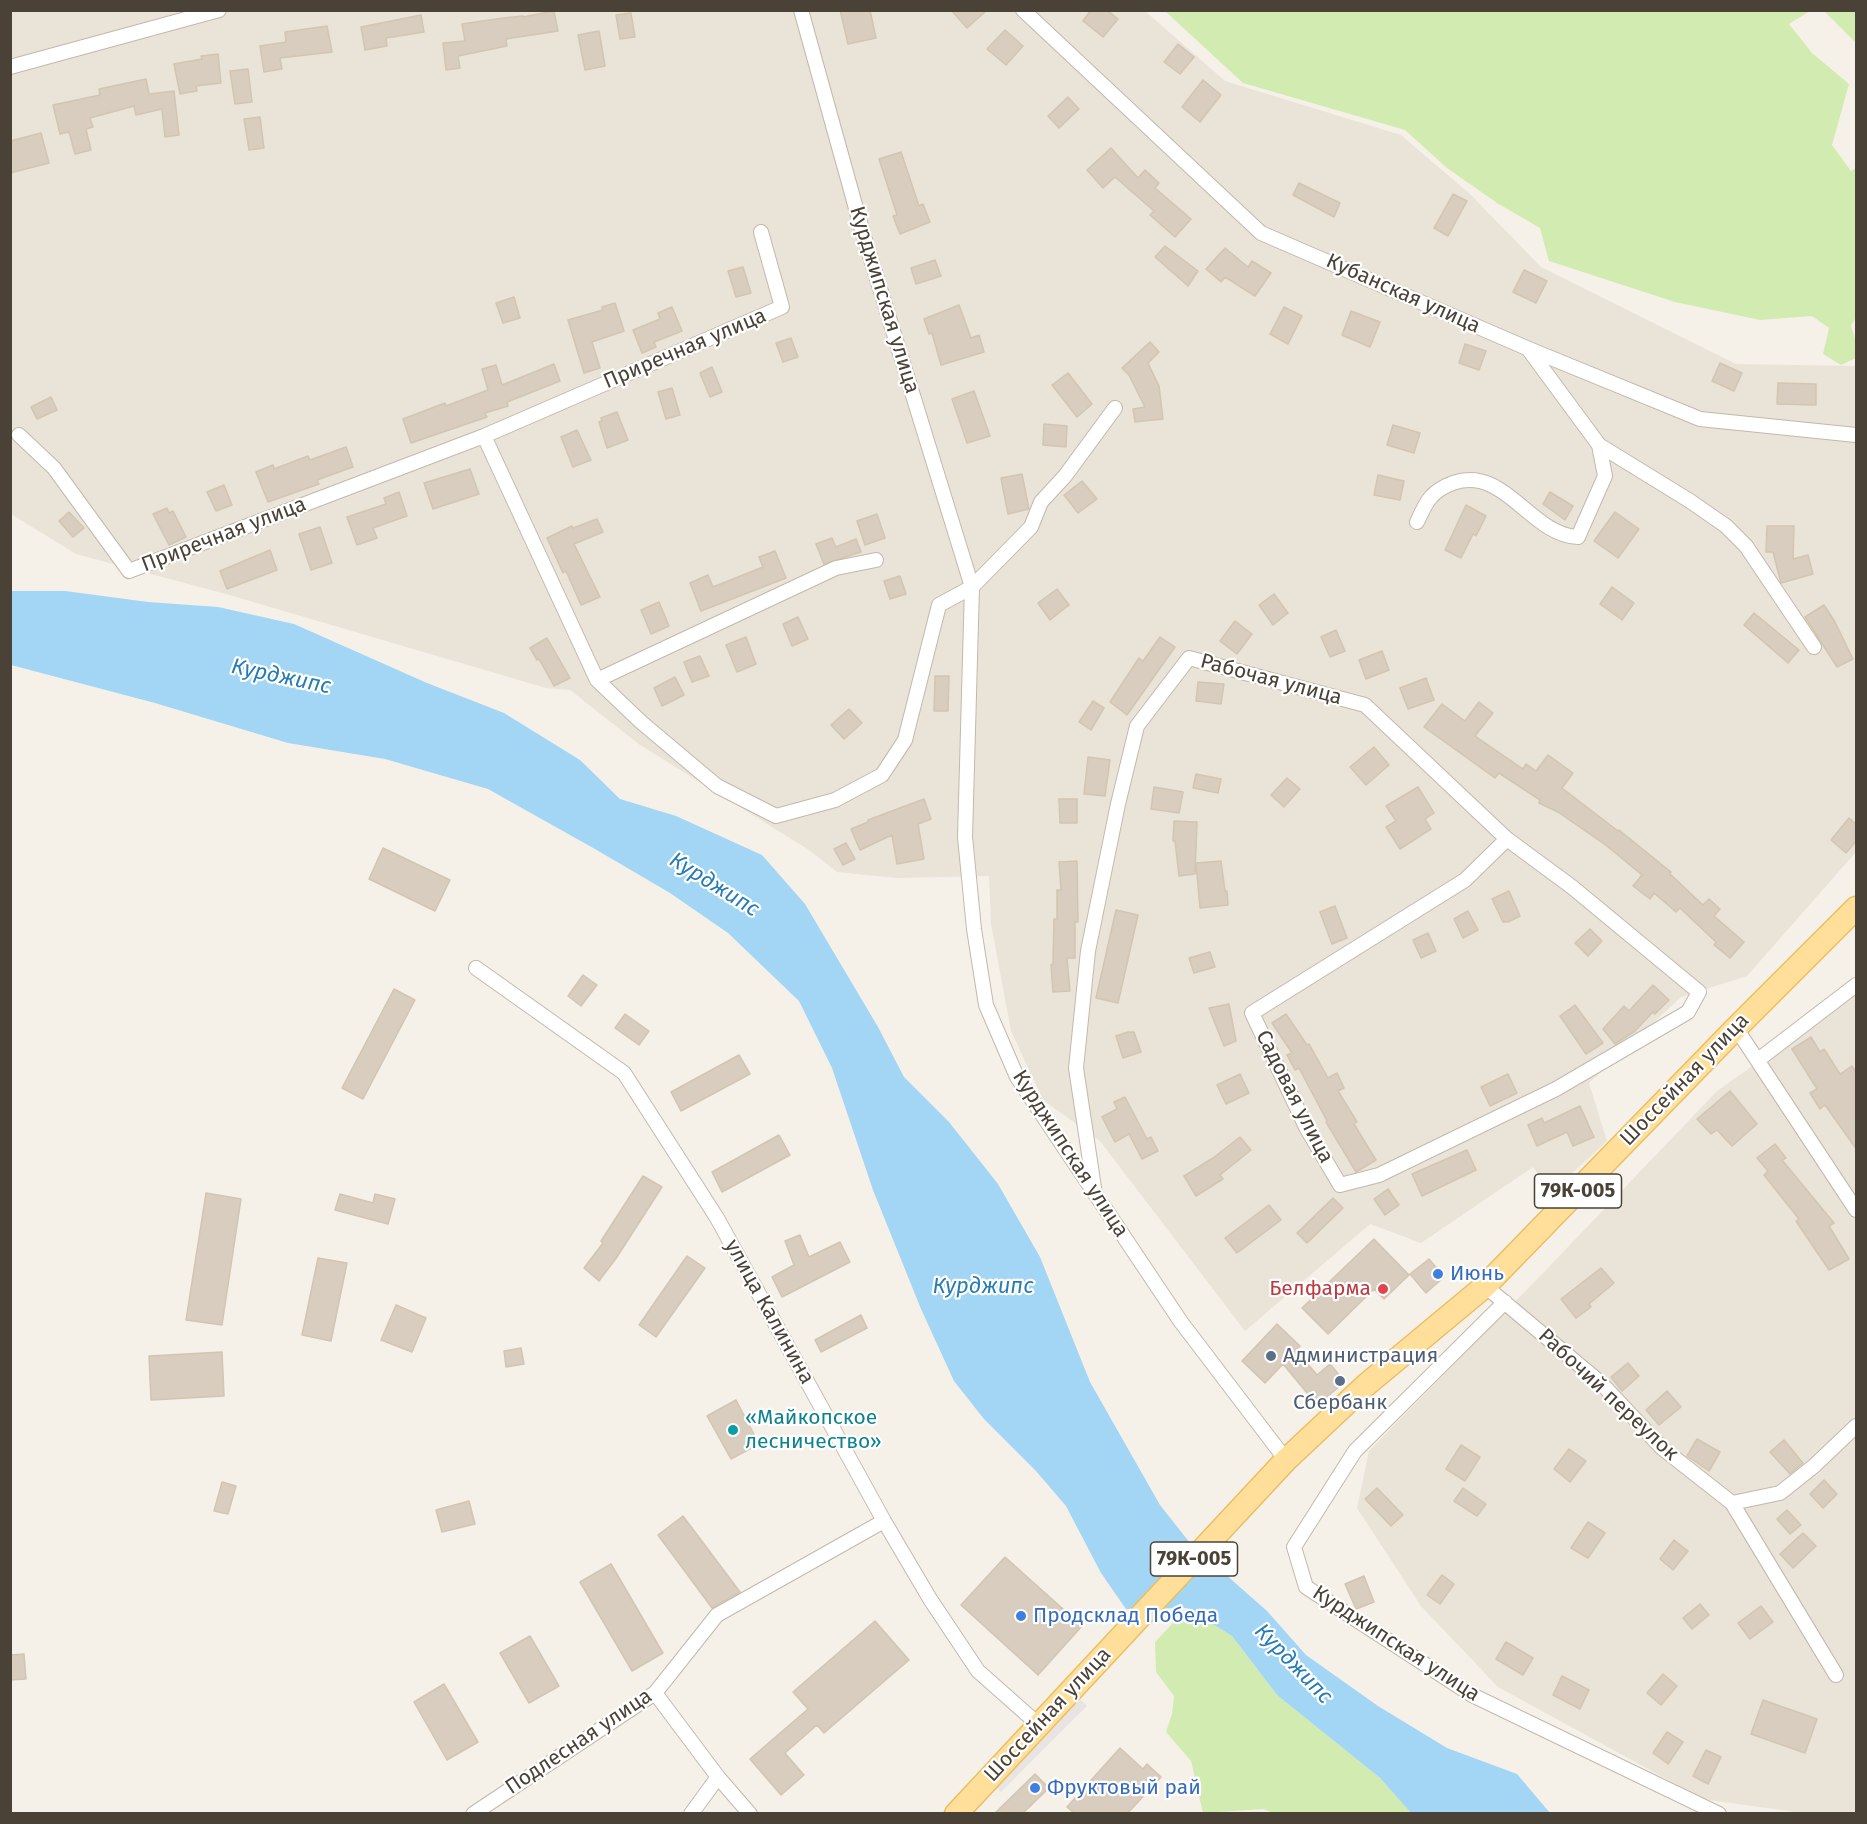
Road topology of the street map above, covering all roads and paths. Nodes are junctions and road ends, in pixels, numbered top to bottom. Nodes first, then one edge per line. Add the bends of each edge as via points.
1 (219, 10) edge
2 (801, 10) edge
3 (1023, 10) edge
4 (10, 67) edge
5 (761, 232) dead end
6 (1529, 349) junction
7 (1115, 408) dead end
8 (19, 435) dead end
9 (1857, 435) edge
10 (484, 436) junction
11 (1599, 445) junction
12 (1417, 522) dead end
13 (876, 560) dead end
14 (972, 587) junction
15 (1814, 647) dead end
16 (597, 680) junction
17 (1507, 839) junction
18 (1857, 908) edge
19 (476, 968) dead end
20 (1857, 985) edge
21 (1700, 992) joint
22 (1736, 1028) junction
23 (1758, 1060) junction
24 (1095, 1194) junction
25 (1857, 1210) edge
26 (1485, 1286) junction
27 (1505, 1302) junction
28 (1857, 1426) edge
29 (1286, 1460) junction
30 (1732, 1503) junction
31 (884, 1521) junction
32 (1836, 1675) dead end
33 (655, 1693) junction
34 (1039, 1725) junction
35 (718, 1777) junction
36 (472, 1814) edge
37 (691, 1814) edge
38 (750, 1814) edge
39 (957, 1814) edge
40 (1719, 1814) edge

1 - 4 street
2 - 14 street, Курджипская улица via 862,230
3 - 6 street, Кубанская улица via 1261,233
5 - 10 street, Приречная улица via 782,308
6 - 9 street, Кубанская улица via 1700,419
6 - 11 street
7 - 14 street via 1041,502 1031,526
8 - 10 street, Приречная улица via 54,468 129,571
10 - 16 street
11 - 12 street via 1605,476 1578,537 1565,537 1548,528 1516,501 1482,480 1465,479 1447,486 1426,500
11 - 15 street via 1726,526 1746,546
13 - 16 street via 836,568
14 - 16 street via 939,605 905,740 882,775 835,800 776,816 717,786 640,722
14 - 24 street, Курджипская улица via 965,837 986,1005 1017,1077
17 - 21 street, Рабочая улица
17 - 21 street, Садовая улица via 1465,880 1252,1013 1307,1129 1340,1185 1379,1175 1556,1089 1688,1012
17 - 24 street, Рабочая улица via 1365,705 1188,658 1137,726 1088,951 1076,1068
18 - 22 main road, Шоссейная улица / 79К-005
19 - 31 street, улица Калинина via 624,1073 717,1218
20 - 23 street
22 - 23 street
22 - 26 main road, Шоссейная улица / 79К-005
23 - 25 street
24 - 29 street, Курджипская улица via 1181,1322
26 - 27 street, Рабочий переулок
26 - 29 main road, Шоссейная улица / 79К-005 via 1365,1385
27 - 30 street, Рабочий переулок via 1602,1384 1662,1448
27 - 40 street, Курджипская улица via 1355,1451 1294,1546 1306,1587 1472,1695
28 - 30 street via 1780,1493
29 - 34 main road, Шоссейная улица / 79К-005
30 - 32 street, Рабочий переулок
31 - 33 street, Подлесная улица via 717,1615
31 - 34 street, улица Калинина via 978,1671
33 - 35 street
33 - 36 street, Подлесная улица
34 - 39 main road, Шоссейная улица / 79К-005
35 - 37 street
35 - 38 street

